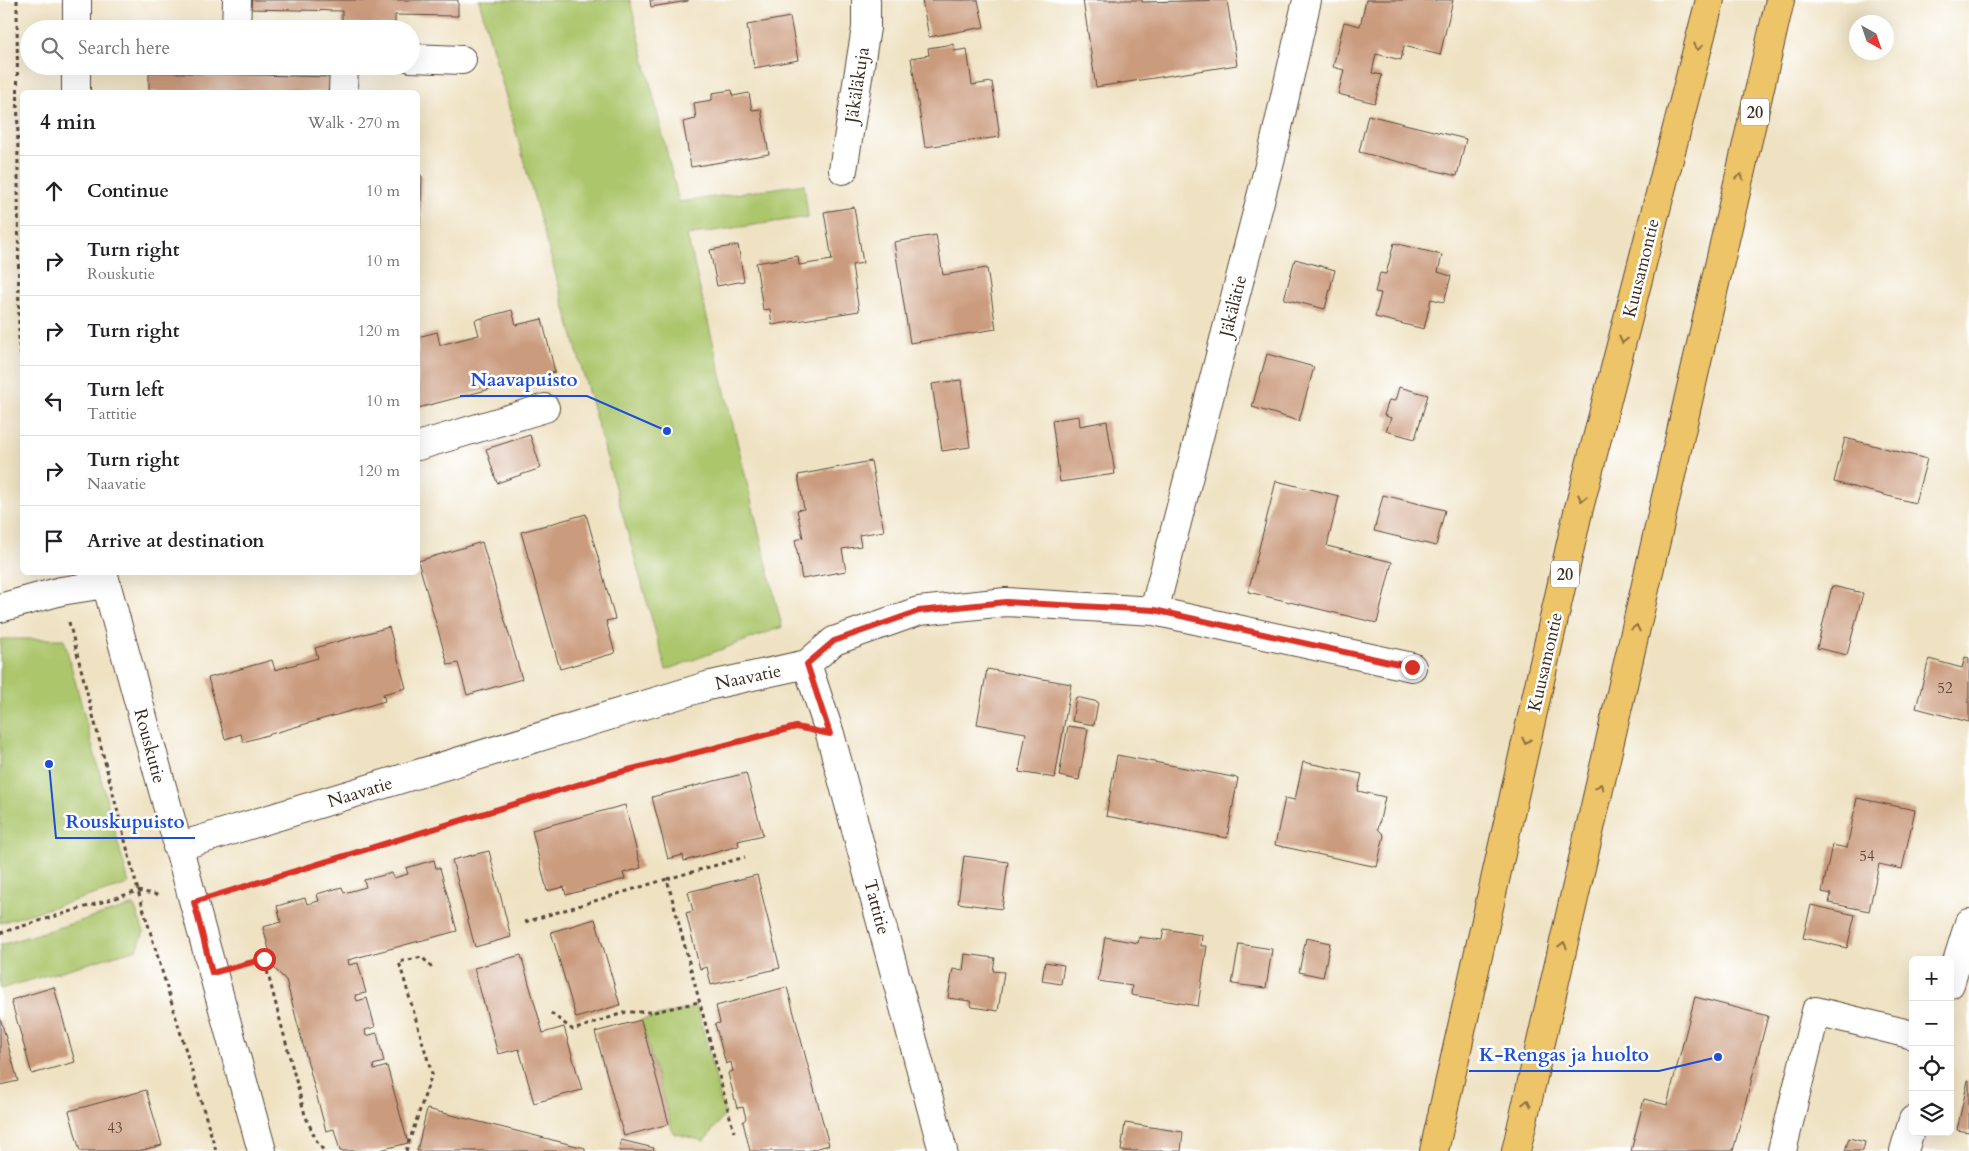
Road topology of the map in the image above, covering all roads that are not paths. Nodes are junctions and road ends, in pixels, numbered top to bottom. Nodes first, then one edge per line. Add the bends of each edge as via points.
1 (77, 0) edge
2 (237, 0) edge
3 (866, 0) edge
4 (1307, 0) edge
5 (1710, 0) edge
6 (1780, 0) edge
7 (77, 20) edge
8 (236, 20) edge
9 (420, 58) edge
10 (462, 60) dead end
11 (76, 75) edge
12 (344, 75) edge
13 (76, 90) edge
14 (343, 90) edge
15 (844, 170) dead end
16 (545, 408) dead end
17 (420, 445) edge
18 (104, 578) edge
19 (0, 608) edge
20 (1154, 610) junction
21 (807, 664) junction
22 (1412, 667) dead end
23 (177, 847) junction
24 (1969, 923) edge
25 (1954, 971) edge
26 (1909, 1034) edge
27 (1909, 1134) edge
28 (262, 1151) edge
29 (943, 1151) edge
30 (1434, 1151) edge
31 (1516, 1151) edge
32 (1782, 1151) edge
33 (1904, 1151) edge

1 - 7 street
2 - 8 street
3 - 15 street, Jäkäläkuja via 866,28
4 - 20 street, Jäkälätie via 1269,167
5 -> 30 highway, Kuusamontie / 20 via 1578,512
31 -> 6 highway, 20
9 - 10 street
11 - 13 street
12 - 14 street
16 - 17 street
18 - 19 street
18 - 23 street, Rouskutie
20 - 21 street, Naavatie via 1006,602 919,611 834,641
20 - 22 street, Naavatie
21 - 23 street, Naavatie via 707,686
21 - 29 street, Tattitie via 830,734
23 - 28 street, Rouskutie
24 - 25 street
26 - 32 street via 1816,1011
27 - 33 street

